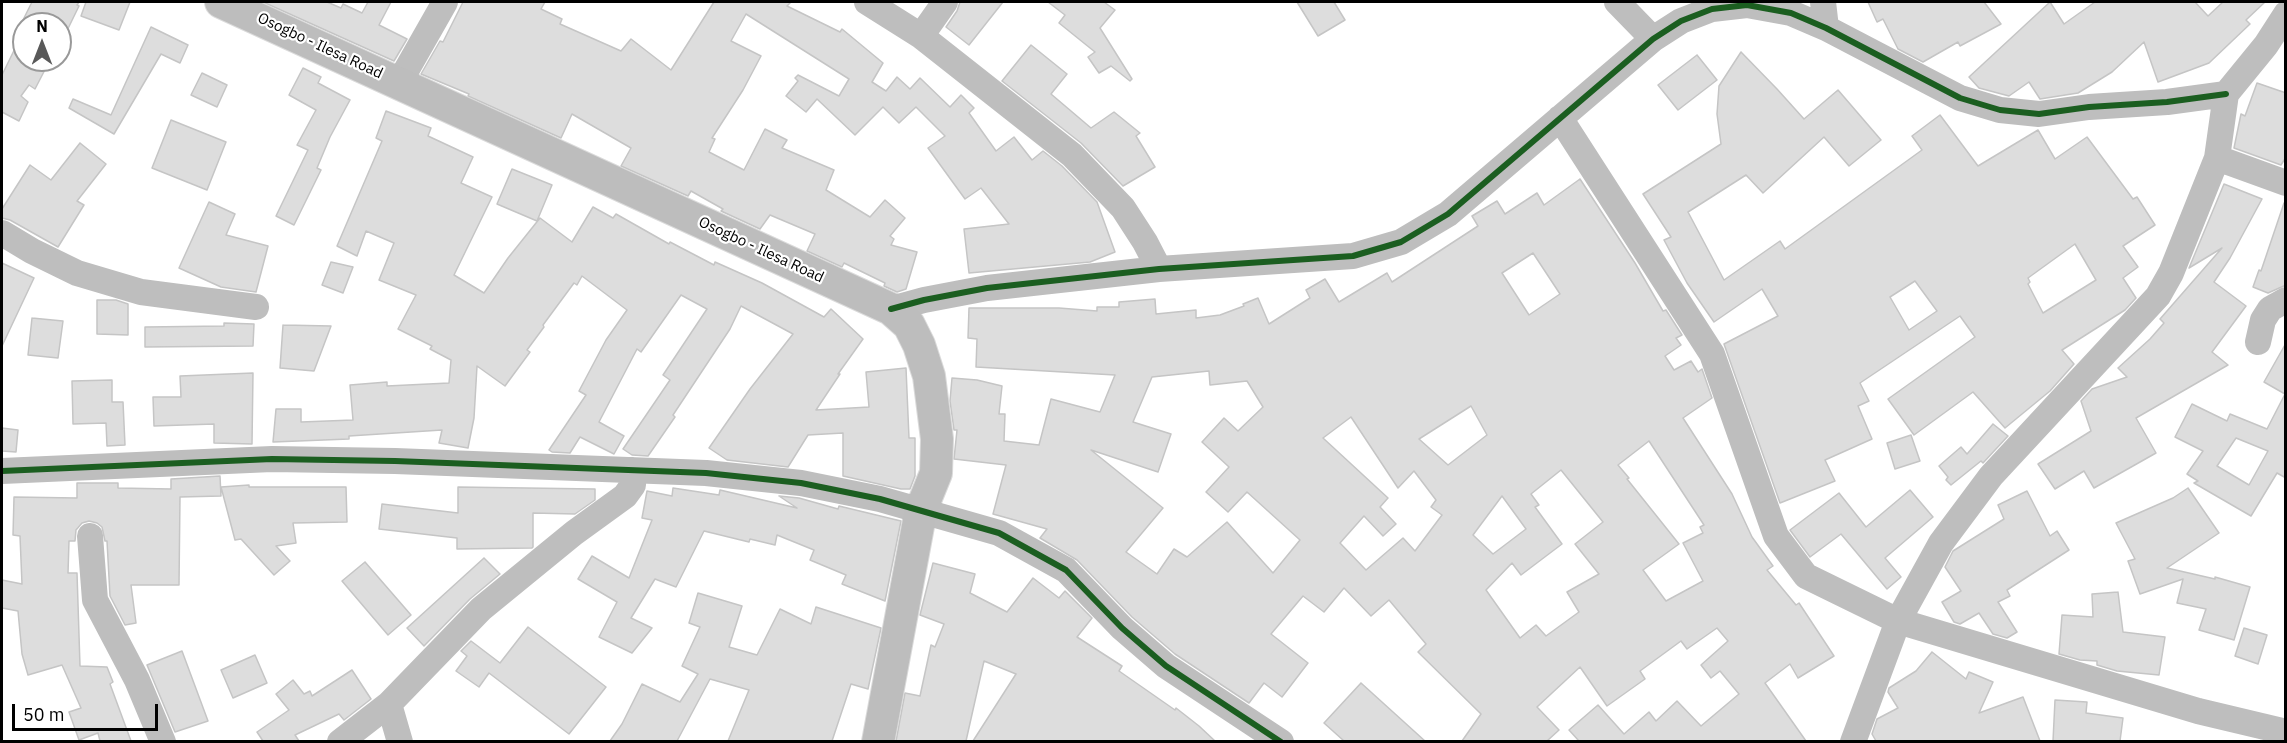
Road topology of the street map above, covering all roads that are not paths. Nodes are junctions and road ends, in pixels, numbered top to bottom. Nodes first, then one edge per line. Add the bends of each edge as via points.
1 (221, 2) edge
2 (445, 2) edge
3 (867, 2) edge
4 (945, 2) edge
5 (1617, 2) edge
6 (1823, 2) edge
7 (1711, 5) edge
8 (2286, 14) edge
9 (1826, 28) junction
10 (921, 36) junction
11 (1653, 39) junction
12 (399, 83) junction
13 (2226, 93) junction
14 (1560, 118) junction
15 (2217, 158) junction
16 (2286, 183) edge
17 (2, 233) edge
18 (1158, 269) junction
19 (2286, 300) edge
20 (256, 307) dead end
21 (891, 309) junction
22 (2258, 342) dead end
23 (632, 470) junction
24 (2, 471) edge
25 (921, 510) junction
26 (90, 536) dead end
27 (1898, 621) junction
28 (389, 704) junction
29 (2286, 732) edge
30 (163, 741) edge
31 (340, 741) edge
32 (400, 741) edge
33 (878, 741) edge
34 (1281, 741) edge
35 (1853, 741) edge

1 - 12 main road, Osogbo - Ilesa Road
2 - 12 street
3 - 10 street
4 - 10 street
5 - 11 street
6 - 9 street
7 - 9 street via 1747,5 1791,13
7 - 11 street
8 - 13 street
9 - 13 street via 1960,98 2000,110 2039,114
10 - 18 street via 1072,155 1123,208
11 - 14 street
12 - 21 main road, Osogbo - Ilesa Road
13 - 15 street
14 - 18 street via 1449,214 1401,242 1353,256
14 - 27 street via 1712,354 1776,536 1806,576
15 - 16 street
15 - 27 street via 2158,296 1991,476 1941,543
17 - 20 street via 77,273 141,292
18 - 21 street via 987,288
19 - 22 street via 2270,309
21 - 25 main road, Osogbo - Ilesa Road via 909,325 929,376 937,439 936,473
23 - 24 street via 272,459
23 - 25 street via 801,483
23 - 28 street via 633,485 625,496 574,532 481,609
25 - 33 main road, Osogbo - Ilesa Road
25 - 34 street via 999,532 1066,570 1122,628 1166,666
26 - 30 street via 95,600 137,680
27 - 29 street via 2198,711
27 - 35 street
28 - 31 street
28 - 32 street

